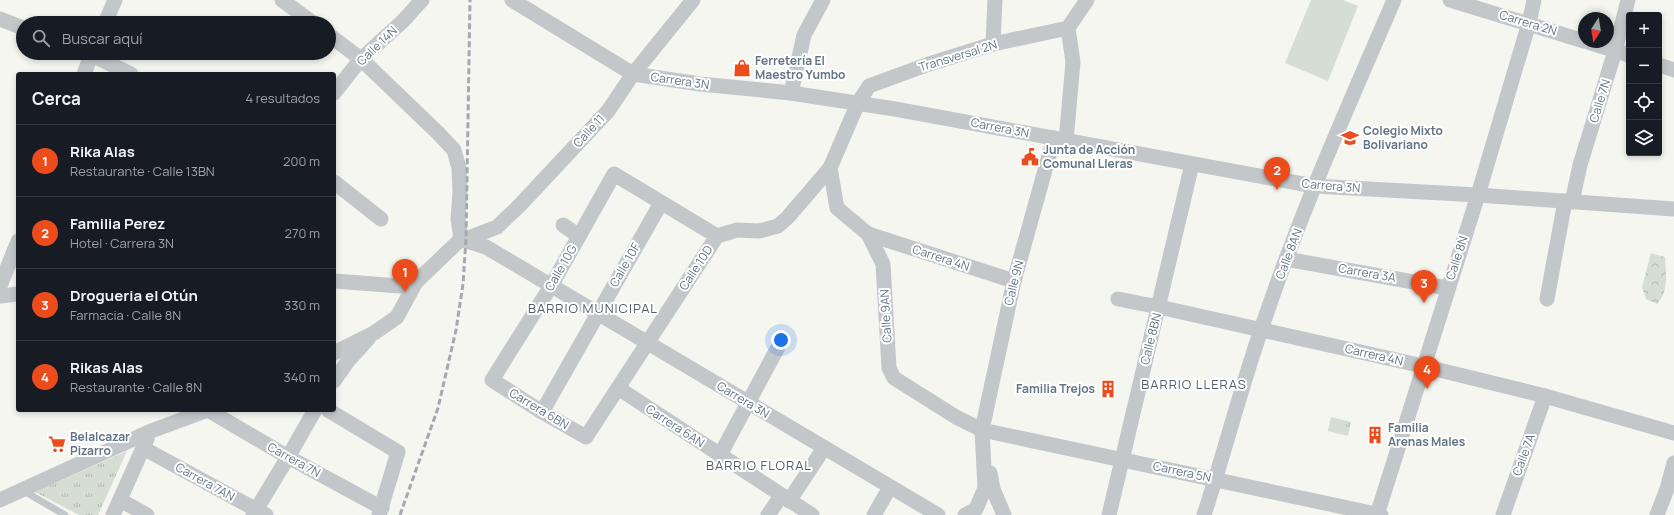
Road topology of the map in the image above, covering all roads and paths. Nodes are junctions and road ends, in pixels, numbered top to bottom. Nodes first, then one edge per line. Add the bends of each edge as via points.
1 (115, 0) edge
2 (282, 0) edge
3 (422, 0) edge
4 (512, 0) edge
5 (823, 0) edge
6 (995, 0) edge
7 (1087, 0) edge
8 (1394, 0) edge
9 (1450, 0) edge
10 (1534, 0) edge
11 (1628, 0) edge
12 (690, 1) edge
13 (108, 16) edge
14 (304, 16) edge
15 (0, 19) edge
16 (1529, 23) junction
17 (16, 25) edge
18 (1068, 28) junction
19 (1578, 39) edge
20 (336, 40) edge
21 (993, 44) junction
22 (1607, 48) edge
23 (1622, 53) edge
24 (361, 59) junction
25 (88, 60) edge
26 (102, 60) edge
27 (1662, 66) edge
28 (1674, 70) edge
29 (85, 72) edge
30 (127, 72) edge
31 (633, 74) junction
32 (336, 90) edge
33 (791, 93) junction
34 (858, 103) junction
35 (1060, 140) junction
36 (1192, 164) junction
37 (830, 168) junction
38 (336, 184) edge
39 (1314, 186) junction
40 (1478, 194) junction
41 (1569, 201) junction
42 (1674, 201) edge
43 (661, 202) junction
44 (1655, 208) junction
45 (1674, 209) edge
46 (381, 219) dead end
47 (563, 225) dead end
48 (868, 234) junction
49 (579, 236) junction
50 (717, 236) junction
51 (463, 239) junction
52 (16, 245) edge
53 (1286, 259) junction
54 (336, 281) edge
55 (1014, 281) junction
56 (416, 282) junction
57 (0, 286) edge
58 (551, 286) junction
59 (1447, 288) junction
60 (16, 294) edge
61 (0, 296) edge
62 (1118, 299) dead end
63 (1546, 300) dead end
64 (1160, 307) junction
65 (598, 314) junction
66 (1261, 330) junction
67 (374, 332) junction
68 (783, 338) dead end
69 (651, 345) junction
70 (336, 352) edge
71 (1423, 366) junction
72 (336, 378) edge
73 (492, 380) joint
74 (622, 391) junction
75 (1545, 396) junction
76 (748, 403) junction
77 (203, 412) edge
78 (211, 412) edge
79 (314, 412) edge
80 (331, 412) edge
81 (542, 412) junction
82 (982, 430) junction
83 (151, 431) junction
84 (1674, 433) edge
85 (586, 437) joint
86 (144, 448) junction
87 (824, 448) junction
88 (720, 455) junction
89 (288, 457) junction
90 (1121, 460) junction
91 (1674, 463) edge
92 (1216, 480) junction
93 (890, 487) junction
94 (21, 490) junction
95 (785, 498) junction
96 (0, 500) edge
97 (120, 500) junction
98 (381, 511) edge
99 (258, 513) edge
100 (65, 515) edge
101 (113, 515) edge
102 (147, 515) edge
103 (768, 515) edge
104 (812, 515) edge
105 (874, 515) edge
106 (938, 515) edge
107 (965, 515) edge
108 (1004, 515) edge
109 (1109, 515) edge
110 (1204, 515) edge
111 (1378, 515) edge
112 (1503, 515) edge
113 (1657, 515) edge

1 - 13 street
2 - 14 street
3 - 24 street, Calle 14N
4 - 31 street, Carrera 3N
5 - 33 street via 804,35
6 - 21 street
7 - 18 street
8 - 39 street, Calle 8AN
9 - 16 street, Carrera 2N
10 - 16 street, Calle 8N
11 - 23 street, Calle 7N
12 - 31 street, Calle 11
15 - 17 street
16 - 19 street, Carrera 2N
16 - 40 street, Calle 8N
18 - 21 street, Transversal 2N
18 - 35 street, Calle 9N via 1073,62
20 - 24 street
21 - 34 street, Transversal 2N via 869,86
22 - 23 street
23 - 41 street, Calle 7N
24 - 32 street, Calle 14N
24 - 51 street via 454,150 459,168 458,219
25 - 29 street
26 - 30 street
27 - 28 street
31 - 33 street, Carrera 3N
31 - 51 street, Calle 11 via 608,111 519,206 497,227
33 - 34 street, Carrera 3N
34 - 35 street, Carrera 3N
34 - 37 street, Calle 10D
35 - 36 street, Carrera 3N
35 - 55 street, Calle 9N
36 - 39 street, Carrera 3N
36 - 64 street, Calle 8BN
37 - 48 street, Calle 9AN via 836,208
37 - 50 street, Calle 10D via 778,226 758,231 737,230
38 - 46 street
39 - 40 street, Carrera 3N
39 - 53 street, Calle 8AN
40 - 41 street, Carrera 3N
40 - 59 street, Calle 8N
41 - 44 street, Carrera 3N
41 - 63 street, Calle 7N
42 - 44 street
43 - 49 street, Calle 10G via 614,174
43 - 50 street
43 - 65 street, Calle 10F
44 - 45 street, Carrera 3N
47 - 49 street
48 - 55 street, Carrera 4N
48 - 82 street, Calle 9AN via 883,264 889,368 894,378 956,417
49 - 58 street, Calle 10G
50 - 69 street, Calle 10D
51 - 56 street
51 - 58 street, Carrera 3N via 486,247
52 - 57 street
53 - 59 street, Carrera 3A
53 - 66 street, Calle 8AN
54 - 56 street via 400,286
55 - 82 street, Calle 9N
56 - 67 street via 397,317
58 - 65 street, Carrera 3N
58 - 73 street, Calle 10G
59 - 71 street, Calle 8N
60 - 61 street
62 - 64 street, Carrera 4N
64 - 66 street, Carrera 4N
64 - 90 street, Calle 8BN
65 - 69 street, Carrera 3N
65 - 81 street, Calle 10F
66 - 71 street, Carrera 4N
66 - 92 street, Calle 8AN
67 - 70 street
67 - 72 street
68 - 76 street
69 - 74 street, Calle 10D
69 - 76 street, Carrera 3N
71 - 75 street, Carrera 4N
71 - 111 street, Calle 8N
73 - 81 street, Carrera 6BN
74 - 85 street, Calle 10D
74 - 88 street, Carrera 6AN
75 - 84 street, Carrera 4N
75 - 112 street, Calle 7A
76 - 87 street, Carrera 3N
76 - 88 street
77 - 83 street
78 - 89 street, Carrera 7N
79 - 89 street
80 - 98 street via 398,452
81 - 85 street, Carrera 6BN
82 - 90 street, Carrera 5N
82 - 107 street via 985,488 976,509
82 - 108 street via 993,489
83 - 86 street
83 - 94 street
86 - 97 street
86 - 99 street, Carrera 7AN
87 - 93 street, Carrera 3N
87 - 95 street
88 - 95 street, Carrera 6AN
89 - 98 street, Carrera 7N
89 - 99 street
90 - 92 street, Carrera 5N
90 - 109 street, Calle 8BN
91 - 113 street
92 - 110 street, Calle 8AN
92 - 111 street, Carrera 5N
93 - 105 street
93 - 106 street, Carrera 3N
94 - 96 street
94 - 100 lane
95 - 103 street
95 - 104 street, Carrera 6AN
97 - 101 street
97 - 102 street

